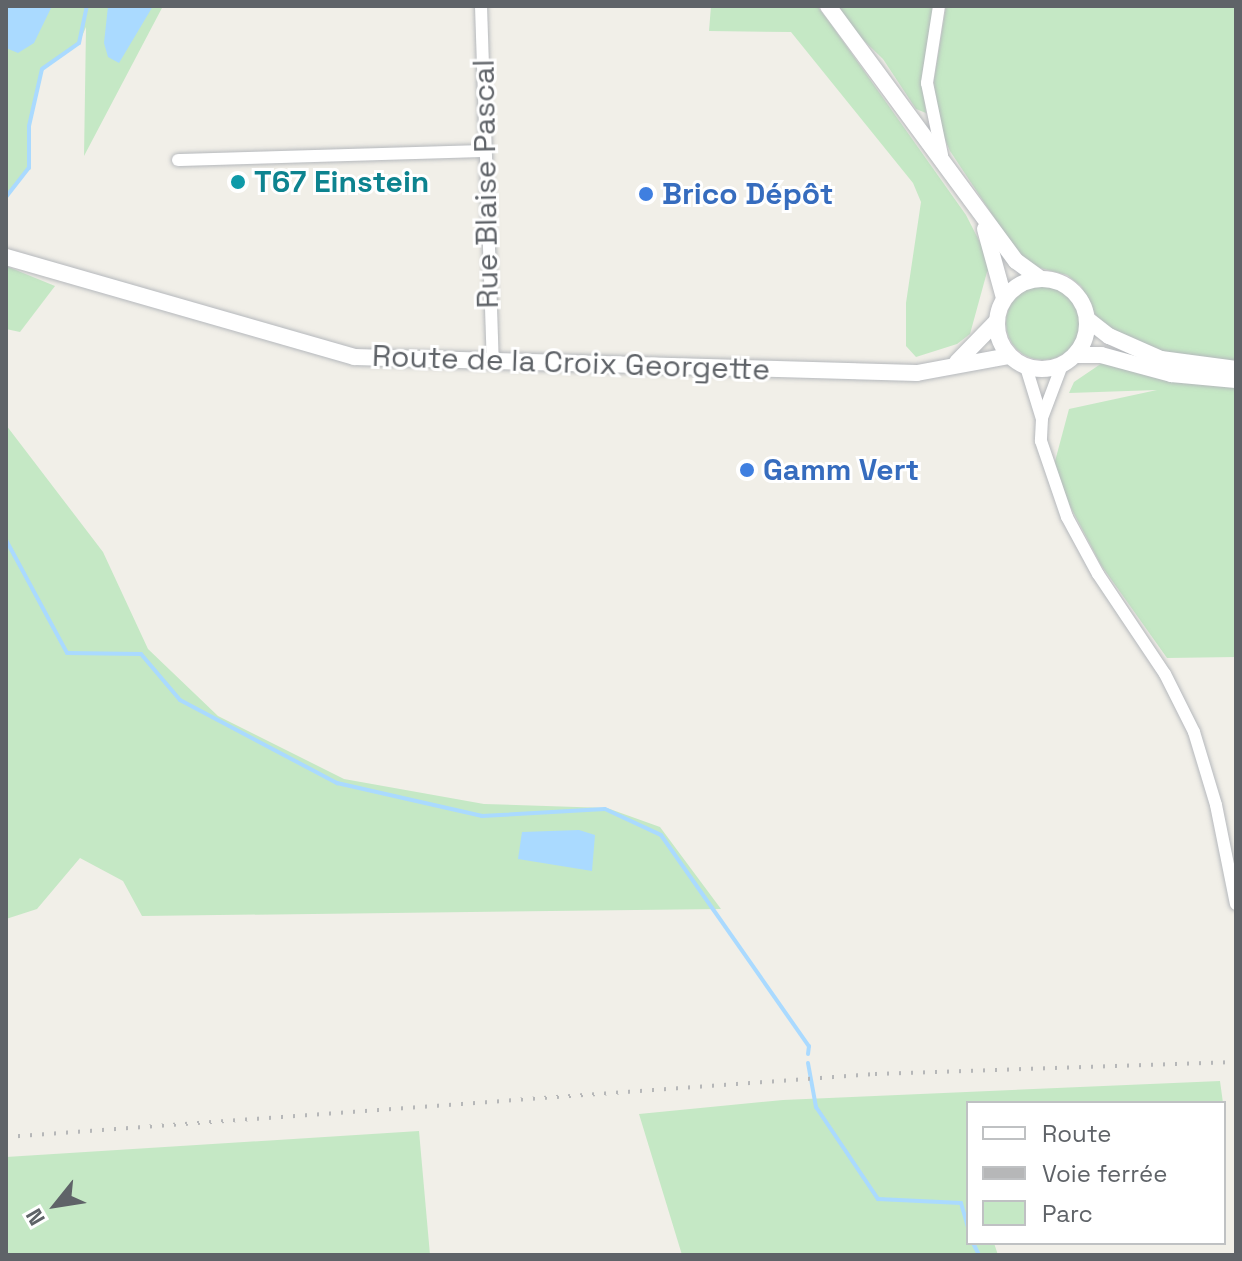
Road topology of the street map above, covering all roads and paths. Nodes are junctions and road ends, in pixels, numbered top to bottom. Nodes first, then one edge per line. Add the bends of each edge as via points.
1 (481, 6) edge
2 (828, 6) edge
3 (939, 6) edge
4 (485, 151) junction
5 (942, 155) junction
6 (178, 160) dead end
7 (981, 216) junction
8 (6, 257) edge
9 (1039, 278) junction
10 (1004, 298) junction
11 (1087, 319) junction
12 (996, 322) junction
13 (1009, 356) junction
14 (1068, 360) junction
15 (493, 361) junction
16 (956, 363) junction
17 (1026, 367) junction
18 (1236, 369) edge
19 (1236, 380) edge
20 (1042, 419) junction
21 (1236, 904) edge

1 - 4 street, Rue Blaise Pascal
2 - 5 street
3 - 5 street via 927,83
4 - 6 street
4 - 15 street, Rue Blaise Pascal
5 - 7 street
7 - 9 street via 1016,261
7 - 10 street
8 - 15 street, Route de la Croix Georgette via 354,357
9 - 10 street via 1020,283
9 - 11 street via 1067,286
10 - 12 street
11 - 14 street via 1085,339
11 - 18 street via 1109,336 1161,359
12 - 13 street
12 - 16 street
13 - 16 street, Route de la Croix Georgette
13 - 17 street
14 - 17 street
14 - 19 street via 1101,355 1171,374
14 - 20 street
15 - 16 street, Route de la Croix Georgette via 917,373
17 - 20 street
20 - 21 street via 1041,441 1071,525 1152,653 1194,732 1216,805

